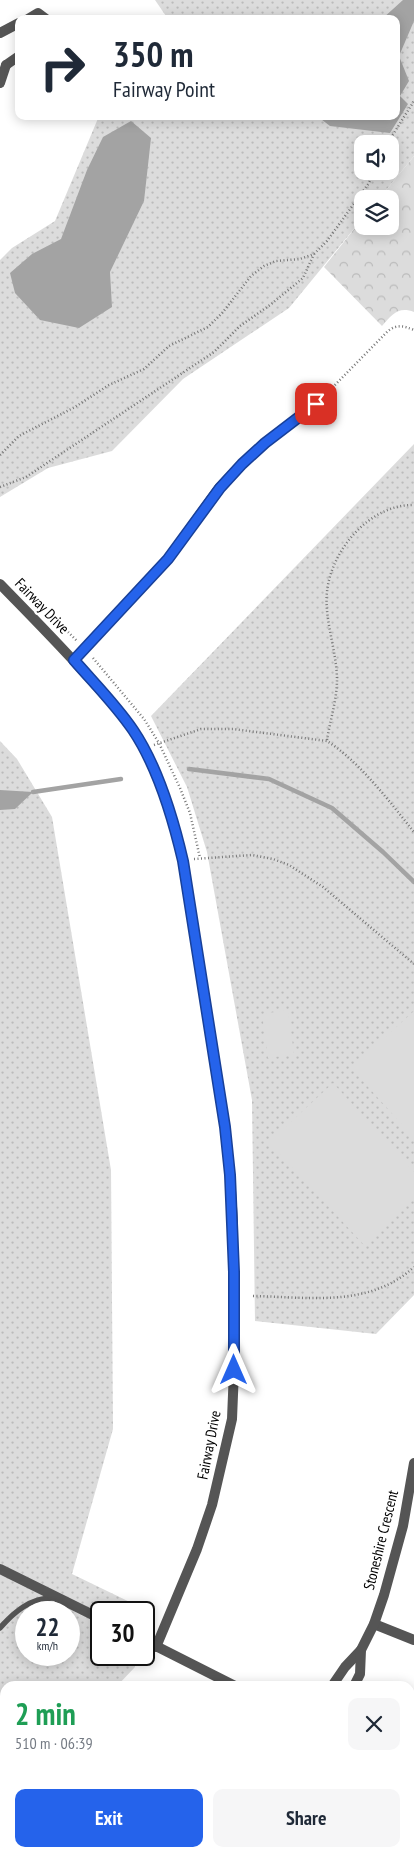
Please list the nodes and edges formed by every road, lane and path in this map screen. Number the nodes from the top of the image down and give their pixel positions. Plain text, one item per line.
1 (15, 25) edge
2 (0, 33) edge
3 (15, 57) edge
4 (3, 61) edge
5 (0, 83) edge
6 (414, 101) edge
7 (393, 135) edge
8 (370, 180) edge
9 (314, 254) junction
10 (414, 330) edge
11 (316, 404) joint
12 (0, 455) edge
13 (0, 486) edge
14 (414, 505) edge
15 (0, 584) edge
16 (74, 660) junction
17 (326, 741) junction
18 (143, 750) junction
19 (414, 832) edge
20 (183, 861) junction
21 (414, 964) edge
22 (414, 1267) edge
23 (253, 1296) dead end
24 (414, 1463) edge
25 (0, 1569) edge
26 (57, 1598) junction
27 (90, 1614) edge
28 (374, 1624) junction
29 (0, 1628) edge
30 (414, 1640) edge
31 (156, 1646) joint
32 (362, 1650) junction
33 (224, 1681) edge
34 (335, 1681) edge
35 (356, 1681) edge

1 - 2 street
3 - 4 street
4 - 5 street
6 - 7 path
8 - 9 path
9 - 12 path
9 - 13 path
10 - 11 path
11 - 16 street
14 - 17 path
15 - 16 street, Fairway Drive
16 - 18 street, Fairway Drive
17 - 18 path
17 - 19 path
18 - 20 street, Fairway Drive
20 - 21 path
20 - 31 street, Fairway Drive
22 - 23 path
24 - 28 street, Stoneshire Crescent
25 - 26 street
26 - 27 street
26 - 29 lane
28 - 30 street
28 - 32 street, Stoneshire Crescent
31 - 33 street
32 - 34 street, Stoneshire Crescent
32 - 35 street, Stoneshire Crescent

